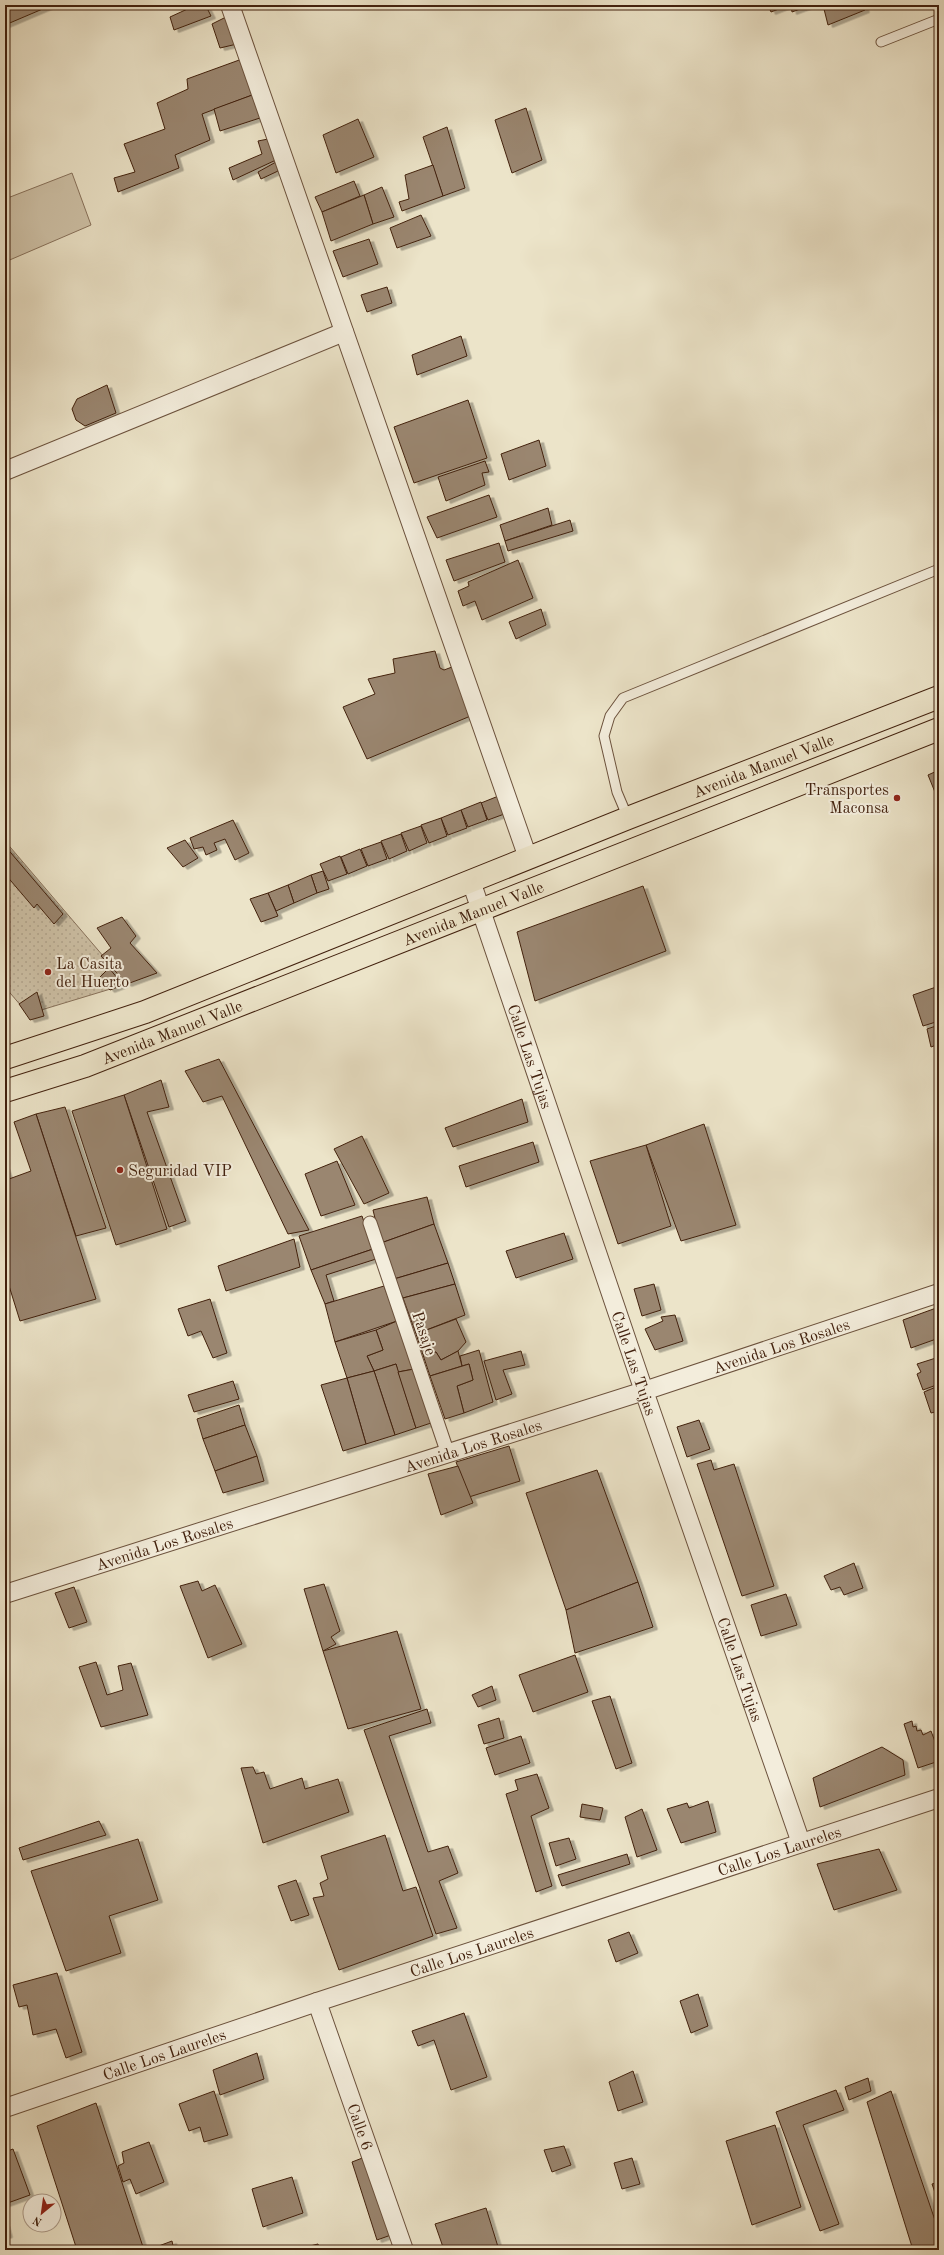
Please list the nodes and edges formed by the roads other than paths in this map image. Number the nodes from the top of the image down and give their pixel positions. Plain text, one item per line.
1 (230, 5) edge
2 (939, 19) edge
3 (881, 42) dead end
4 (344, 332) junction
5 (5, 472) edge
6 (939, 569) edge
7 (939, 697) edge
8 (939, 729) edge
9 (628, 818) junction
10 (528, 858) junction
11 (471, 881) junction
12 (481, 910) junction
13 (5, 1058) edge
14 (5, 1091) edge
15 (370, 1223) dead end
16 (939, 1293) edge
17 (644, 1392) junction
18 (448, 1454) junction
19 (5, 1594) edge
20 (939, 1798) edge
21 (801, 1843) junction
22 (317, 2002) junction
23 (5, 2108) edge
24 (404, 2250) edge

1 - 4 street
2 - 3 lane
4 - 5 street
4 - 10 street
6 - 9 lane
7 - 9 main road, Avenida Manuel Valle
8 - 12 main road, Avenida Manuel Valle
9 - 10 main road, Avenida Manuel Valle
10 - 11 main road, Avenida Manuel Valle
11 - 12 street, Calle Las Tujas
11 - 13 main road, Avenida Manuel Valle
12 - 14 main road, Avenida Manuel Valle
12 - 17 street, Calle Las Tujas
15 - 18 street, Pasaje
16 - 17 street, Avenida Los Rosales
17 - 18 street, Avenida Los Rosales
17 - 21 street, Calle Las Tujas
18 - 19 street, Avenida Los Rosales
20 - 21 street, Calle Los Laureles
21 - 22 street, Calle Los Laureles
22 - 23 street, Calle Los Laureles
22 - 24 street, Calle 6

